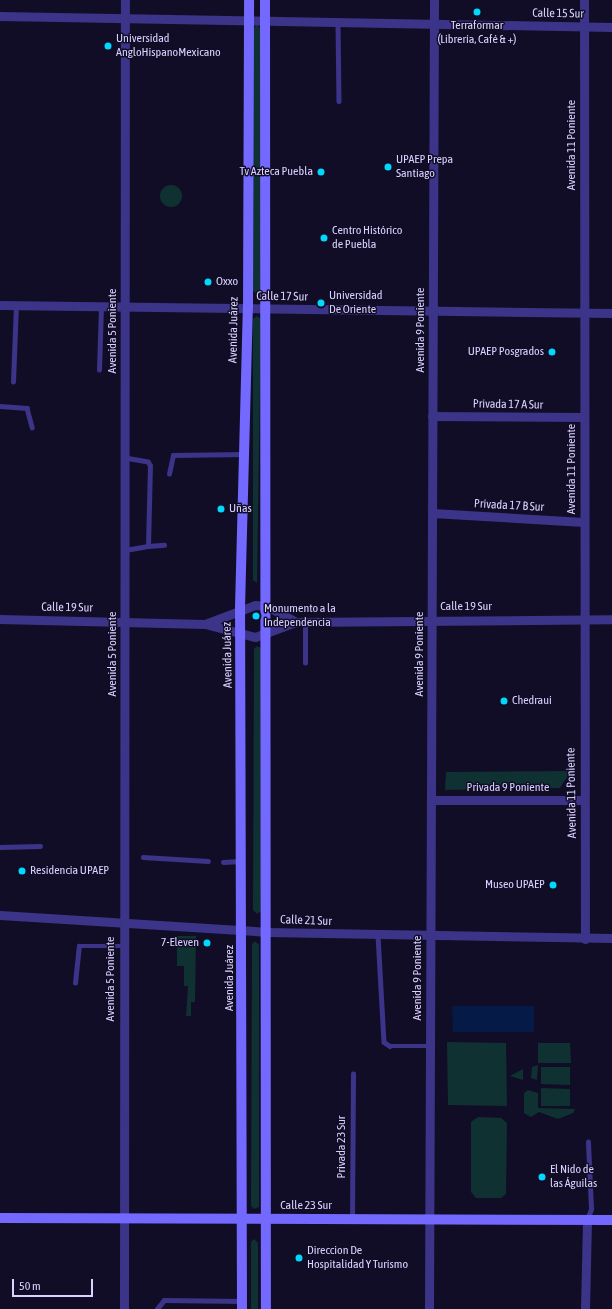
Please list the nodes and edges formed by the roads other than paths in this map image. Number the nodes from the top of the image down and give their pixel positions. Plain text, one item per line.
1 (125, 0) edge
2 (249, 0) edge
3 (265, 0) edge
4 (434, 0) edge
5 (584, 0) edge
6 (0, 16) edge
7 (125, 18) junction
8 (249, 20) junction
9 (265, 20) junction
10 (338, 21) junction
11 (434, 23) junction
12 (584, 26) junction
13 (612, 27) edge
14 (339, 101) dead end
15 (0, 305) edge
16 (16, 305) junction
17 (100, 306) junction
18 (125, 307) junction
19 (248, 308) junction
20 (264, 308) junction
21 (433, 311) junction
22 (584, 313) junction
23 (612, 313) edge
24 (99, 370) dead end
25 (12, 382) dead end
26 (0, 406) edge
27 (432, 416) junction
28 (584, 417) junction
29 (32, 427) dead end
30 (244, 454) junction
31 (125, 458) junction
32 (169, 474) dead end
33 (432, 513) junction
34 (584, 522) junction
35 (164, 545) dead end
36 (148, 546) junction
37 (125, 550) junction
38 (267, 606) junction
39 (240, 608) junction
40 (0, 619) edge
41 (432, 619) junction
42 (582, 619) junction
43 (612, 619) edge
44 (126, 621) junction
45 (301, 622) junction
46 (205, 624) junction
47 (268, 634) junction
48 (241, 636) junction
49 (305, 663) dead end
50 (431, 800) junction
51 (584, 800) junction
52 (40, 846) dead end
53 (0, 847) edge
54 (142, 857) dead end
55 (243, 860) junction
56 (208, 861) dead end
57 (223, 862) dead end
58 (0, 915) edge
59 (122, 922) junction
60 (243, 930) junction
61 (268, 932) junction
62 (378, 935) junction
63 (431, 936) junction
64 (585, 938) junction
65 (612, 938) edge
66 (123, 946) junction
67 (75, 983) dead end
68 (430, 1046) junction
69 (353, 1074) dead end
70 (588, 1142) dead end
71 (0, 1218) edge
72 (124, 1218) junction
73 (242, 1218) junction
74 (267, 1218) junction
75 (352, 1219) junction
76 (430, 1219) junction
77 (587, 1220) junction
78 (612, 1220) edge
79 (242, 1305) edge
80 (124, 1309) edge
81 (157, 1309) edge
82 (266, 1309) edge
83 (429, 1309) edge
84 (585, 1309) edge

1 - 7 street, Avenida 5 Poniente
2 - 8 main road, Avenida Juárez
3 - 9 main road
4 - 11 street, Avenida 9 Poniente
5 - 12 street, Avenida 11 Poniente
6 - 7 street, Calle 15 Sur
7 - 8 street, Calle 15 Sur
7 - 18 street, Avenida 5 Poniente
8 - 9 street, Calle 15 Sur
8 - 19 main road, Avenida Juárez
9 - 10 street, Calle 15 Sur
9 - 20 main road
10 - 11 street, Calle 15 Sur
10 - 14 lane
11 - 12 street, Calle 15 Sur
11 - 21 street, Avenida 9 Poniente
12 - 13 street, Calle 15 Sur
12 - 22 street, Avenida 11 Poniente
15 - 16 street, Calle 17 Sur
16 - 17 street, Calle 17 Sur
16 - 25 lane
17 - 18 street, Calle 17 Sur
17 - 24 lane
18 - 19 street, Calle 17 Sur
18 - 31 street, Avenida 5 Poniente
19 - 20 street, Calle 17 Sur
19 - 30 main road, Avenida Juárez
20 - 21 street, Calle 17 Sur
20 - 38 main road
21 - 22 street, Calle 17 Sur
21 - 27 street, Avenida 9 Poniente
22 - 23 street, Calle 17 Sur
22 - 28 street, Avenida 11 Poniente
26 - 29 lane
27 - 28 street, Privada 17 A Sur
27 - 33 street, Avenida 9 Poniente
28 - 34 street, Avenida 11 Poniente
30 - 32 lane
30 - 39 main road, Avenida Juárez
31 - 36 lane
31 - 37 street, Avenida 5 Poniente
33 - 34 street, Privada 17 B Sur
33 - 41 street, Avenida 9 Poniente
34 - 42 street, Avenida 11 Poniente
35 - 36 lane
36 - 37 lane
37 - 44 street, Avenida 5 Poniente
38 - 39 street, Calle 19 Sur
38 - 45 street
38 - 47 main road
39 - 46 street, Calle 19 Sur
39 - 48 main road, Avenida Juárez
40 - 44 street, Calle 19 Sur
41 - 42 street, Calle 19 Sur
41 - 45 street, Calle 19 Sur
41 - 50 street, Avenida 9 Poniente
42 - 43 street, Calle 19 Sur
42 - 51 street, Avenida 11 Poniente
44 - 46 street, Calle 19 Sur
44 - 59 street, Avenida 5 Poniente
45 - 47 street, Calle 19 Sur
45 - 49 lane
46 - 48 street, Calle 19 Sur
47 - 48 street, Calle 19 Sur
47 - 61 main road
48 - 55 main road, Avenida Juárez
50 - 51 street, Privada 9 Poniente
50 - 63 street, Avenida 9 Poniente
51 - 64 street, Avenida 11 Poniente
52 - 53 lane
54 - 56 lane
55 - 57 lane
55 - 60 main road, Avenida Juárez
58 - 59 street, Calle 21 Sur
59 - 60 street, Calle 21 Sur
59 - 66 street, Avenida 5 Poniente
60 - 61 street, Calle 21 Sur
60 - 73 main road, Avenida Juárez
61 - 62 street, Calle 21 Sur
61 - 74 main road
62 - 63 street, Calle 21 Sur
62 - 68 lane
63 - 64 street, Calle 21 Sur
63 - 68 street, Avenida 9 Poniente
64 - 65 street, Calle 21 Sur
66 - 67 lane
66 - 72 street, Avenida 5 Poniente
68 - 76 street, Avenida 9 Poniente
69 - 75 lane, Privada 23 Sur
70 - 77 lane
71 - 72 main road, Calle 23 Sur
72 - 73 main road, Calle 23 Sur
72 - 80 street, Avenida 5 Poniente
73 - 74 main road, Calle 23 Sur
73 - 79 main road, Avenida Juárez
74 - 75 main road, Calle 23 Sur
74 - 82 main road
75 - 76 main road, Calle 23 Sur
76 - 77 main road, Calle 23 Sur
76 - 83 street, Avenida 9 Poniente
77 - 78 main road, Calle 23 Sur
77 - 84 street
79 - 81 lane

